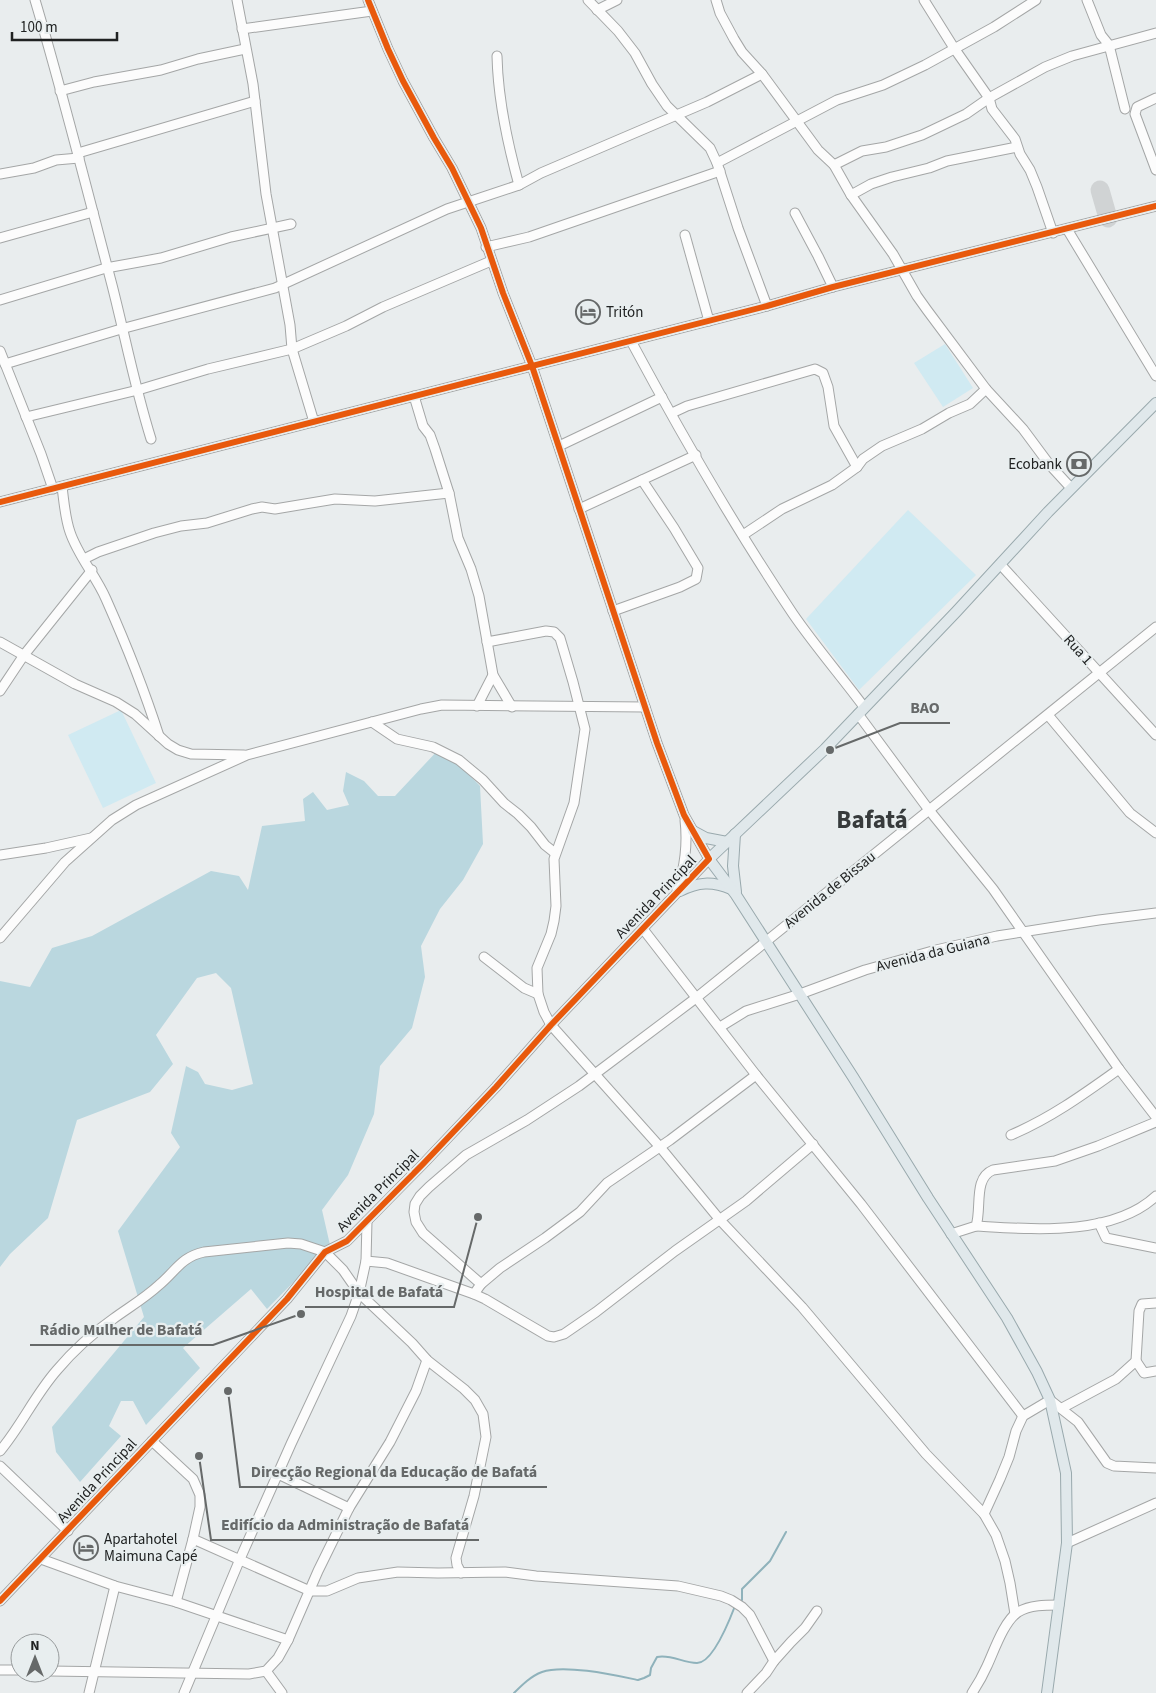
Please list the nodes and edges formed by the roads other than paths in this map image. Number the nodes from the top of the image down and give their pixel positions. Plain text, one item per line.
1 (35, 0) edge
2 (237, 0) edge
3 (368, 0) edge
4 (588, 0) edge
5 (617, 0) edge
6 (716, 0) edge
7 (924, 0) edge
8 (1036, 0) edge
9 (1087, 0) edge
10 (597, 10) junction
11 (372, 11) junction
12 (242, 29) junction
13 (1156, 33) edge
14 (1109, 45) junction
15 (954, 48) junction
16 (245, 49) junction
17 (497, 56) dead end
18 (762, 74) junction
19 (60, 91) junction
20 (989, 98) junction
21 (1156, 98) edge
22 (255, 101) junction
23 (1125, 108) dead end
24 (676, 114) junction
25 (797, 122) junction
26 (1017, 147) junction
27 (78, 156) junction
28 (834, 165) junction
29 (718, 167) junction
30 (1156, 170) edge
31 (0, 174) edge
32 (519, 185) junction
33 (851, 195) junction
34 (469, 201) junction
35 (1156, 206) edge
36 (93, 212) junction
37 (795, 213) dead end
38 (291, 224) dead end
39 (272, 228) junction
40 (1067, 229) junction
41 (1052, 232) junction
42 (685, 235) dead end
43 (0, 238) edge
44 (486, 247) junction
45 (491, 261) junction
46 (106, 268) junction
47 (903, 271) junction
48 (283, 285) junction
49 (833, 287) junction
50 (0, 300) edge
51 (768, 306) junction
52 (709, 321) junction
53 (122, 329) junction
54 (631, 340) junction
55 (292, 349) junction
56 (0, 351) edge
57 (5, 364) junction
58 (532, 366) junction
59 (1156, 376) edge
60 (138, 390) junction
61 (986, 390) junction
62 (414, 396) junction
63 (662, 397) junction
64 (1156, 403) edge
65 (672, 414) junction
66 (26, 417) junction
67 (314, 422) junction
68 (150, 439) dead end
69 (559, 446) junction
70 (696, 454) junction
71 (857, 467) junction
72 (642, 480) junction
73 (58, 488) junction
74 (1071, 488) junction
75 (449, 494) junction
76 (0, 502) edge
77 (579, 509) junction
78 (742, 535) junction
79 (84, 559) junction
80 (1000, 564) junction
81 (92, 570) junction
82 (613, 611) junction
83 (1156, 627) edge
84 (0, 642) edge
85 (487, 642) junction
86 (24, 655) junction
87 (1099, 674) junction
88 (493, 675) junction
89 (0, 691) edge
90 (477, 706) junction
91 (512, 707) junction
92 (580, 707) junction
93 (645, 707) junction
94 (861, 710) junction
95 (1048, 715) junction
96 (372, 722) junction
97 (1156, 735) edge
98 (160, 738) junction
99 (247, 755) junction
100 (929, 810) junction
101 (684, 815) junction
102 (693, 831) junction
103 (1156, 833) edge
104 (91, 838) junction
105 (731, 838) junction
106 (555, 853) junction
107 (0, 855) edge
108 (709, 859) junction
109 (678, 892) junction
110 (734, 892) junction
111 (1156, 912) edge
112 (643, 929) junction
113 (1022, 932) junction
114 (0, 938) edge
115 (766, 942) junction
116 (484, 957) dead end
117 (538, 994) junction
118 (800, 994) junction
119 (696, 998) junction
120 (551, 1025) junction
121 (720, 1027) junction
122 (1120, 1070) junction
123 (595, 1074) junction
124 (756, 1076) junction
125 (1156, 1117) edge
126 (1156, 1122) edge
127 (1011, 1135) dead end
128 (813, 1144) junction
129 (660, 1147) junction
130 (1156, 1196) edge
131 (720, 1220) junction
132 (367, 1221) junction
133 (1099, 1223) junction
134 (976, 1226) junction
135 (951, 1234) junction
136 (1156, 1248) edge
137 (325, 1252) junction
138 (366, 1261) junction
139 (481, 1284) junction
140 (359, 1293) junction
141 (474, 1294) junction
142 (1156, 1303) edge
143 (427, 1360) junction
144 (1136, 1361) junction
145 (1156, 1371) edge
146 (1050, 1400) junction
147 (1062, 1408) junction
148 (1023, 1416) junction
149 (152, 1441) junction
150 (0, 1451) edge
151 (0, 1466) edge
152 (1156, 1468) edge
153 (278, 1474) junction
154 (1156, 1503) edge
155 (349, 1508) junction
156 (984, 1514) junction
157 (68, 1530) junction
158 (193, 1539) junction
159 (1067, 1543) junction
160 (41, 1559) junction
161 (240, 1560) junction
162 (461, 1573) junction
163 (115, 1586) junction
164 (310, 1590) junction
165 (0, 1601) edge
166 (176, 1602) junction
167 (1059, 1605) junction
168 (817, 1611) dead end
169 (1015, 1614) junction
170 (216, 1617) junction
171 (288, 1640) junction
172 (774, 1661) junction
173 (60, 1671) edge
174 (266, 1671) junction
175 (94, 1672) junction
176 (192, 1673) junction
177 (89, 1693) edge
178 (184, 1693) edge
179 (282, 1693) edge
180 (747, 1693) edge
181 (972, 1693) edge
182 (1047, 1693) edge

1 - 19 street
2 - 12 street
3 - 11 street
4 - 10 street
5 - 10 street
6 - 18 street
7 - 15 street
8 - 15 street
9 - 14 street
10 - 24 street
11 - 12 street
11 - 34 street
12 - 16 street
13 - 14 street
14 - 20 street
14 - 23 street
15 - 20 street
15 - 25 street
16 - 19 street
16 - 22 street
17 - 32 street
18 - 24 street
18 - 25 street
19 - 27 street
20 - 26 street
20 - 28 street
21 - 30 street
22 - 27 street
22 - 39 street
24 - 29 street
24 - 32 street
25 - 28 street
25 - 29 street
26 - 33 street
26 - 41 street
27 - 31 street
27 - 36 street
28 - 33 street
29 - 44 street
29 - 51 street
32 - 34 street
33 - 47 street
34 - 44 street
34 - 48 street
35 - 40 street
36 - 43 street
36 - 46 street
37 - 49 street
38 - 39 street
39 - 46 street
39 - 48 street
40 - 41 street
40 - 59 street
41 - 47 street
42 - 52 street
44 - 45 street
45 - 55 street
45 - 58 street
46 - 50 street
46 - 53 street
47 - 49 street
47 - 61 street
48 - 53 street
48 - 55 street
49 - 51 street
51 - 52 street
52 - 54 street
53 - 57 street
53 - 60 street
54 - 58 street
54 - 63 street
55 - 60 street
55 - 67 street
56 - 57 street
57 - 66 street
58 - 62 street
58 - 69 street
60 - 66 street
60 - 68 street
61 - 71 street
61 - 74 street
62 - 67 street
62 - 75 street
63 - 65 street
63 - 69 street
64 - 74 main road
65 - 70 street
65 - 71 street
66 - 73 street
67 - 73 street
69 - 77 street
70 - 72 street
70 - 78 street
71 - 78 street
72 - 77 street
72 - 82 street
73 - 76 street
73 - 79 street
74 - 80 main road
75 - 79 street
75 - 85 street
77 - 82 street
78 - 94 street
79 - 81 street
80 - 87 street, Rua 1
80 - 94 main road
81 - 86 street
81 - 98 street
82 - 93 street
83 - 87 street, Avenida de Bissau
84 - 86 street
85 - 88 street
85 - 92 street
86 - 89 street
86 - 98 street
87 - 95 street, Avenida de Bissau
87 - 97 street, Rua 1
88 - 90 street
88 - 91 street
90 - 91 street
90 - 96 street
91 - 92 street
92 - 93 street
92 - 106 street
93 - 101 street
94 - 100 street
94 - 105 main road
95 - 100 street, Avenida de Bissau
95 - 103 street
96 - 99 street
96 - 106 street
98 - 99 street
99 - 104 street
100 - 113 street
100 - 115 street, Avenida de Bissau
101 - 102 street
101 - 109 street
102 - 105 main road
102 - 108 street
104 - 107 street
104 - 114 street
105 - 108 main road
105 - 110 main road
106 - 117 street
108 - 109 street, Avenida Principal
108 - 110 main road
109 - 110 main road
109 - 112 street, Avenida Principal
110 - 115 main road
111 - 113 street, Avenida da Guiana
112 - 119 street
112 - 120 street, Avenida Principal
113 - 118 street, Avenida da Guiana
113 - 122 street
115 - 118 main road
115 - 119 street, Avenida de Bissau
116 - 117 street
117 - 120 street
118 - 121 street, Avenida da Guiana
118 - 135 main road
119 - 121 street
119 - 123 street, Avenida de Bissau
120 - 123 street
120 - 132 street, Avenida Principal
121 - 124 street
122 - 125 street
122 - 127 street
123 - 129 street
123 - 139 street, Avenida de Bissau
124 - 128 street
124 - 129 street
126 - 134 street
128 - 131 street
128 - 148 street
129 - 131 street
129 - 139 street
130 - 133 street
131 - 141 street
131 - 156 street
132 - 137 street, Avenida Principal
132 - 138 street
133 - 134 street
133 - 136 street
134 - 135 street
135 - 146 main road
137 - 140 street
137 - 149 street, Avenida Principal
137 - 150 street
138 - 140 street
138 - 141 street
139 - 141 street
140 - 143 street
140 - 153 street
142 - 144 street
143 - 155 street
143 - 162 street
144 - 145 street
144 - 147 street
146 - 147 street
146 - 148 street
146 - 159 main road
147 - 152 street
148 - 156 street
149 - 157 street, Avenida Principal
149 - 158 street
151 - 157 street
153 - 155 street
153 - 161 street
154 - 159 street
155 - 164 street
156 - 169 street
157 - 160 street, Avenida Principal
158 - 161 street
158 - 166 street
159 - 167 main road
160 - 163 street
160 - 165 street, Avenida Principal
161 - 164 street
161 - 170 street
162 - 164 street
162 - 172 street
163 - 166 street
163 - 175 street
164 - 171 street
166 - 170 street
167 - 169 street
167 - 182 main road
168 - 172 street
169 - 181 street
170 - 171 street
170 - 176 street
171 - 174 street
172 - 180 street
173 - 175 street
174 - 176 street
174 - 179 street
175 - 176 street
175 - 177 street
176 - 178 street

